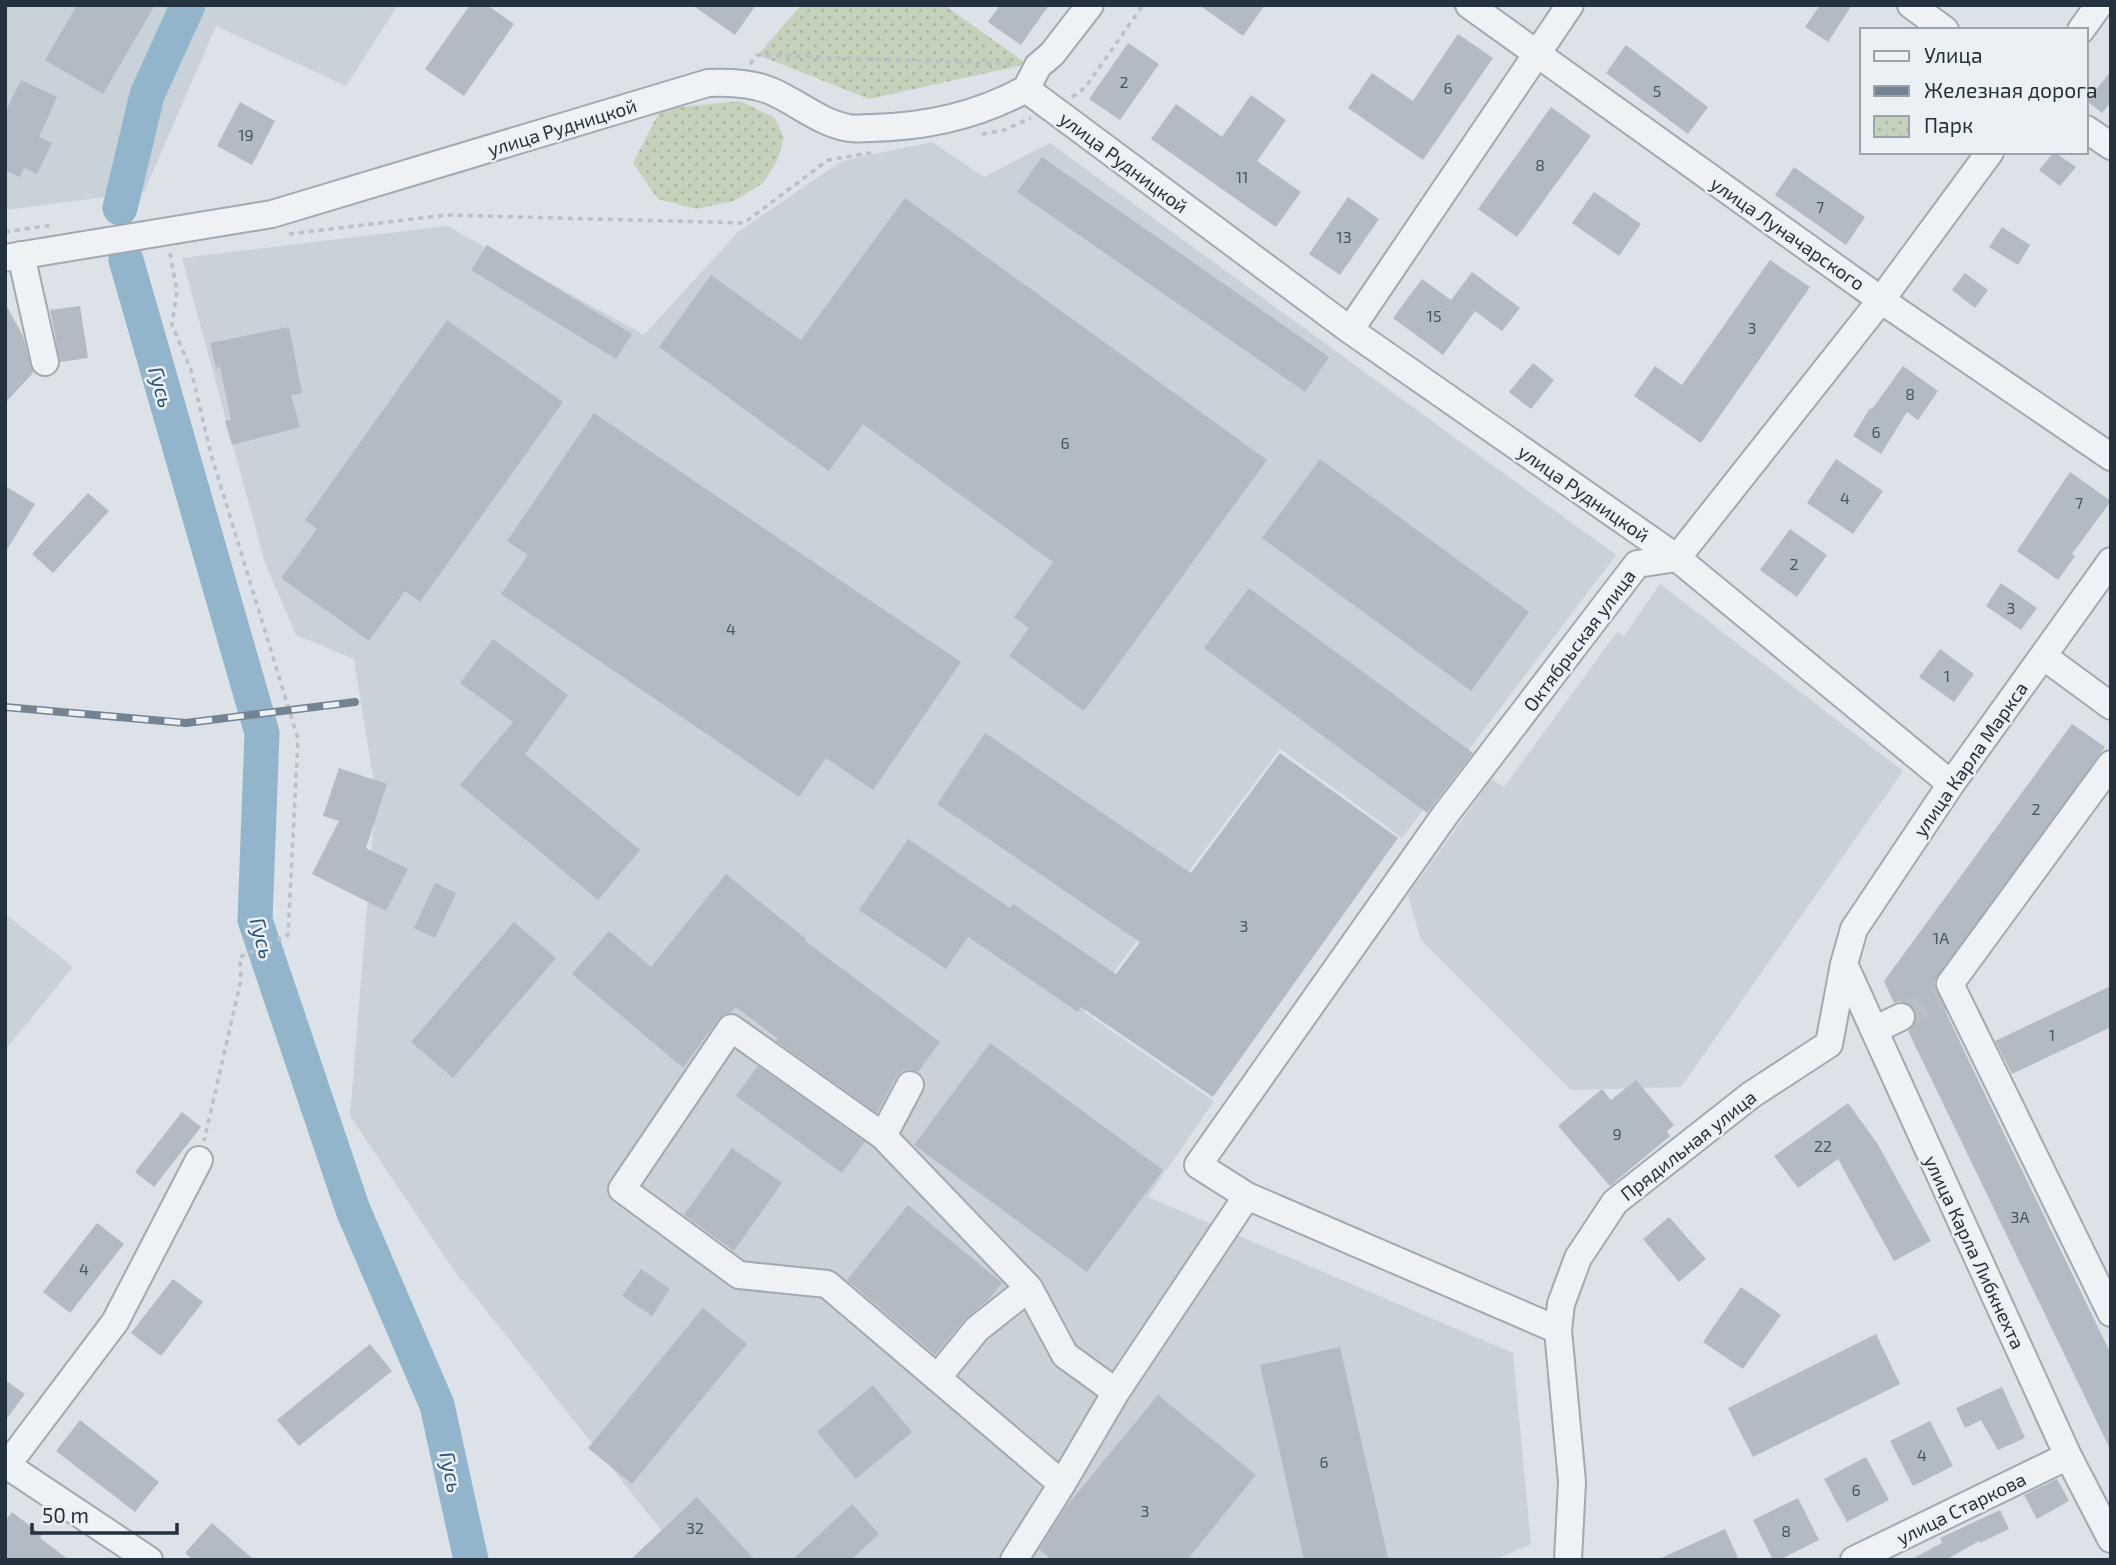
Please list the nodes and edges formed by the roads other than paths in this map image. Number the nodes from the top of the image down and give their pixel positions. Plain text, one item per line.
1 (1090, 5) edge
2 (1469, 5) edge
3 (1570, 5) edge
4 (1911, 5) edge
5 (2099, 5) edge
6 (1942, 28) edge
7 (2082, 28) edge
8 (1536, 54) junction
9 (1032, 78) junction
10 (2088, 130) edge
11 (2111, 146) edge
12 (1989, 154) edge
13 (13, 257) edge
14 (1881, 300) junction
15 (1350, 330) junction
16 (45, 362) dead end
17 (2111, 457) edge
18 (1677, 558) junction
19 (2111, 561) edge
20 (2043, 656) junction
21 (2111, 706) edge
22 (2111, 764) edge
23 (1951, 784) junction
24 (1844, 964) junction
25 (1901, 1017) tunnel mouth
26 (1874, 1030) junction
27 (910, 1085) dead end
28 (883, 1136) junction
29 (199, 1160) road end
30 (1247, 1196) junction
31 (1029, 1288) junction
32 (2111, 1313) edge
33 (1558, 1330) junction
34 (937, 1378) junction
35 (1116, 1392) junction
36 (2068, 1455) junction
37 (6, 1466) edge
38 (1062, 1485) junction
39 (2111, 1539) edge
40 (149, 1560) edge
41 (1014, 1560) edge
42 (1568, 1560) edge
43 (1854, 1560) edge

1 - 9 street
2 - 8 street, улица Луначарского
3 - 8 street
4 - 6 street
5 - 7 street
8 - 14 street, улица Луначарского
8 - 15 street
9 - 13 street, улица Рудницкой
9 - 15 street, улица Рудницкой
10 - 11 street
12 - 14 street
13 - 16 street
14 - 17 street, улица Луначарского
14 - 18 street
15 - 18 street, улица Рудницкой
18 - 23 street, улица Рудницкой
18 - 30 street, Октябрьская улица
19 - 20 street, улица Карла Маркса
20 - 21 street
20 - 23 street, улица Карла Маркса
22 - 32 street
23 - 24 street, улица Карла Маркса
24 - 26 street, улица Карла Либкнехта
24 - 33 street, Прядильная улица
25 - 26 street
26 - 36 street, улица Карла Либкнехта
27 - 28 street
28 - 31 street
28 - 34 street
29 - 37 street
30 - 33 street
30 - 35 street
31 - 34 street
31 - 35 street
33 - 42 street, Прядильная улица
34 - 38 street
35 - 38 street
36 - 39 street, улица Карла Либкнехта
36 - 43 street, улица Старкова
37 - 40 street
38 - 41 street

